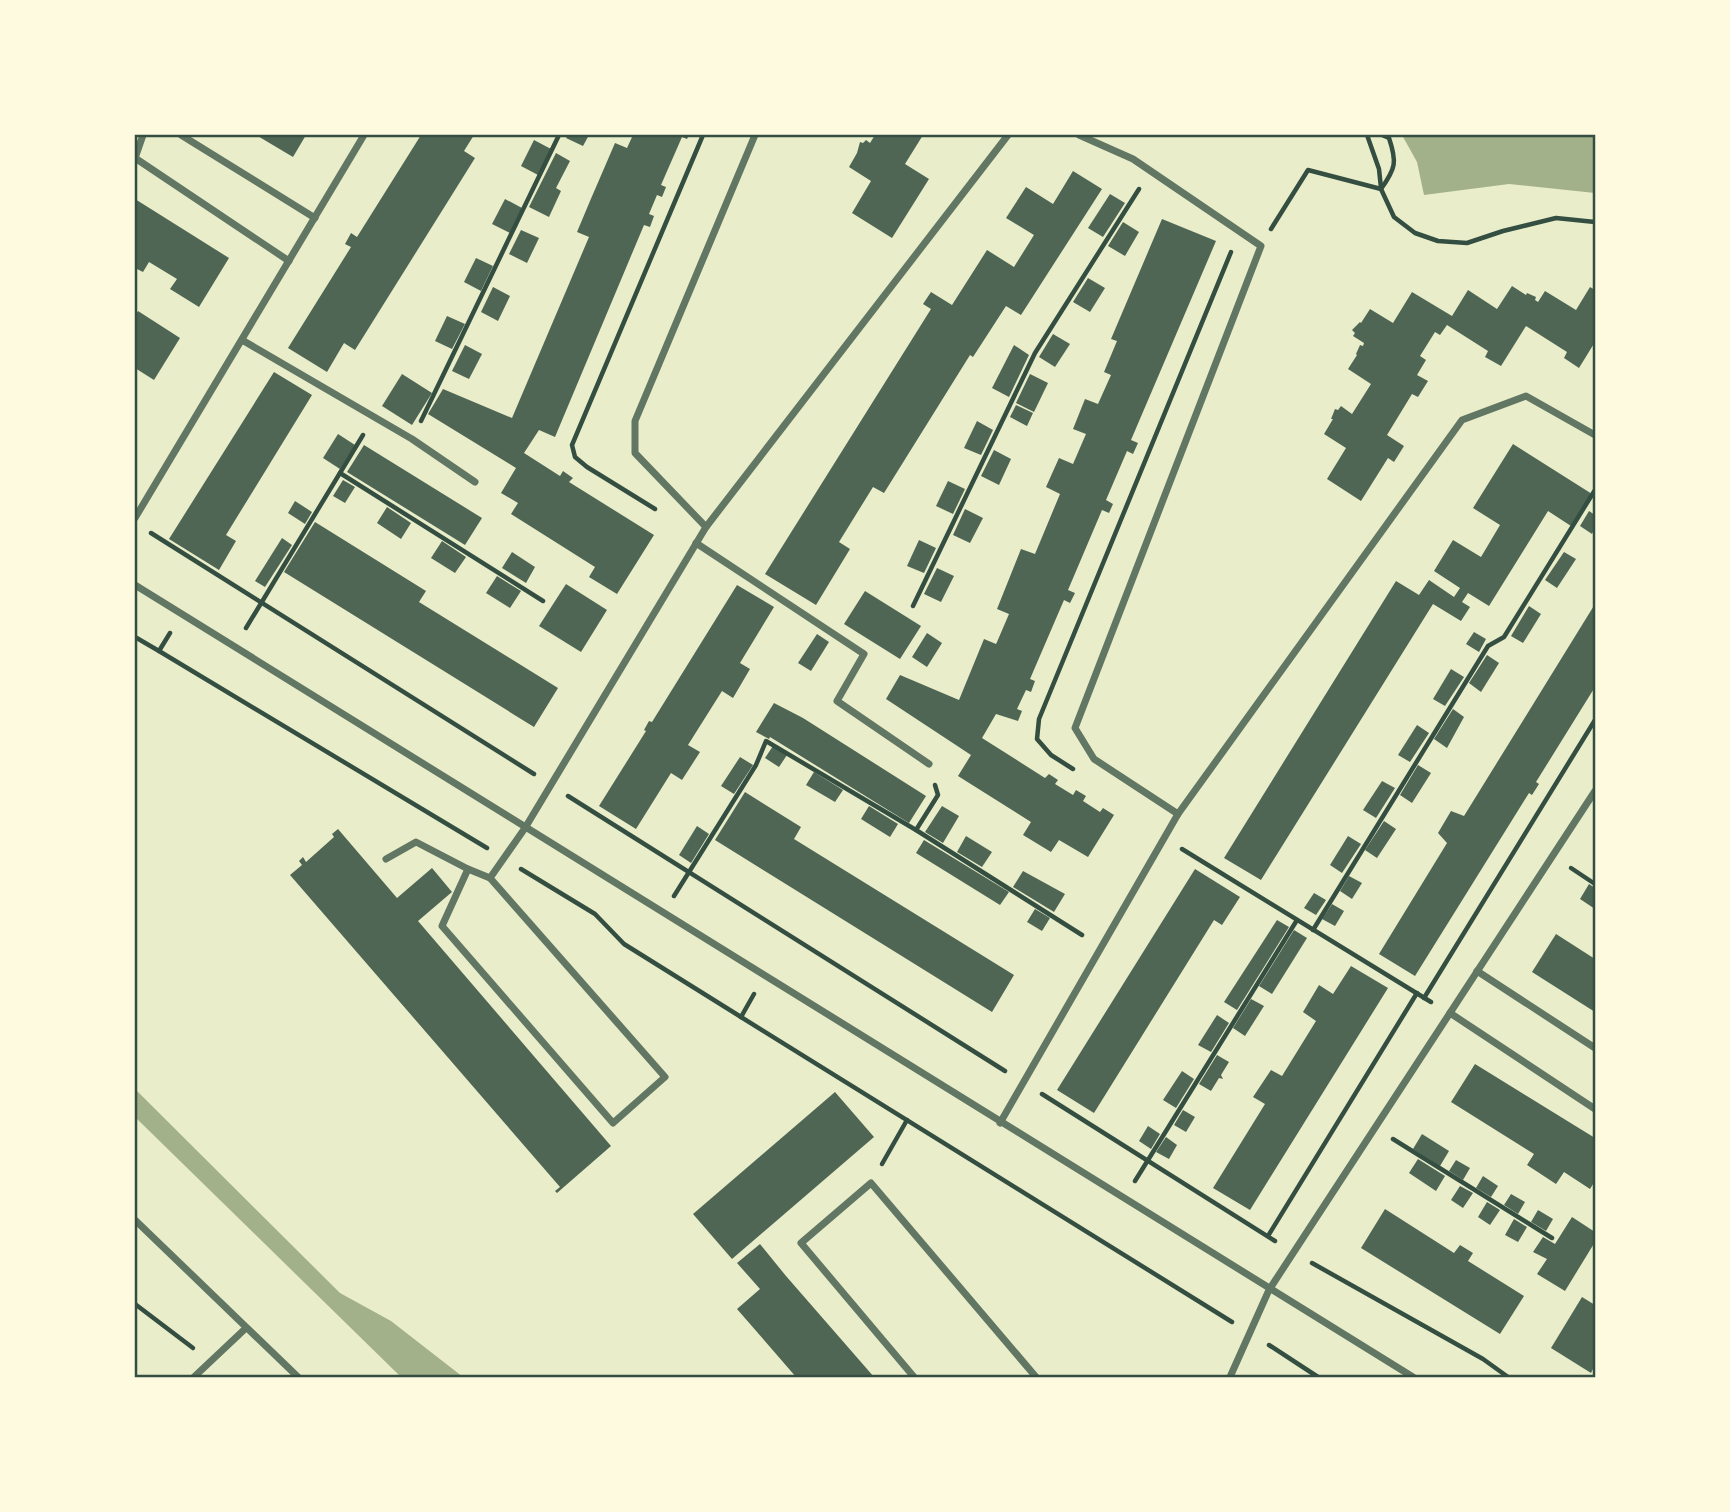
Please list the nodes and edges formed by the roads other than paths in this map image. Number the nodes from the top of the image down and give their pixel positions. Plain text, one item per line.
1 (143, 135) edge
2 (181, 135) edge
3 (364, 135) edge
4 (755, 135) edge
5 (1008, 135) edge
6 (1079, 135) edge
7 (135, 158) edge
8 (315, 218) junction
9 (289, 261) junction
10 (242, 340) junction
11 (1595, 435) edge
12 (475, 482) dead end
13 (135, 518) edge
14 (706, 527) junction
15 (696, 543) junction
16 (135, 585) edge
17 (929, 764) road end
18 (1595, 791) edge
19 (1178, 814) junction
20 (525, 828) junction
21 (386, 859) dead end
22 (468, 869) junction
23 (490, 878) junction
24 (1477, 971) junction
25 (1450, 1013) junction
26 (1595, 1048) edge
27 (1595, 1109) edge
28 (1000, 1123) junction
29 (135, 1220) edge
30 (1269, 1290) junction
31 (246, 1328) junction
32 (194, 1377) edge
33 (298, 1377) edge
34 (914, 1377) edge
35 (1036, 1377) edge
36 (1230, 1377) edge
37 (1413, 1377) edge

1 - 7 street
2 - 8 street
3 - 8 street
4 - 14 street
5 - 14 street
6 - 19 street
7 - 9 street
8 - 9 street
9 - 10 street
10 - 12 street
10 - 13 street
11 - 19 street
14 - 15 street
15 - 17 street
15 - 20 street
16 - 20 street
18 - 24 street
19 - 28 street
20 - 23 street
20 - 28 street
21 - 22 street
22 - 23 street
22 - 23 street
24 - 25 street
24 - 26 street
25 - 27 street
25 - 30 street
28 - 30 street
29 - 31 street
30 - 36 street
30 - 37 street
31 - 32 street
31 - 33 street
34 - 35 street

